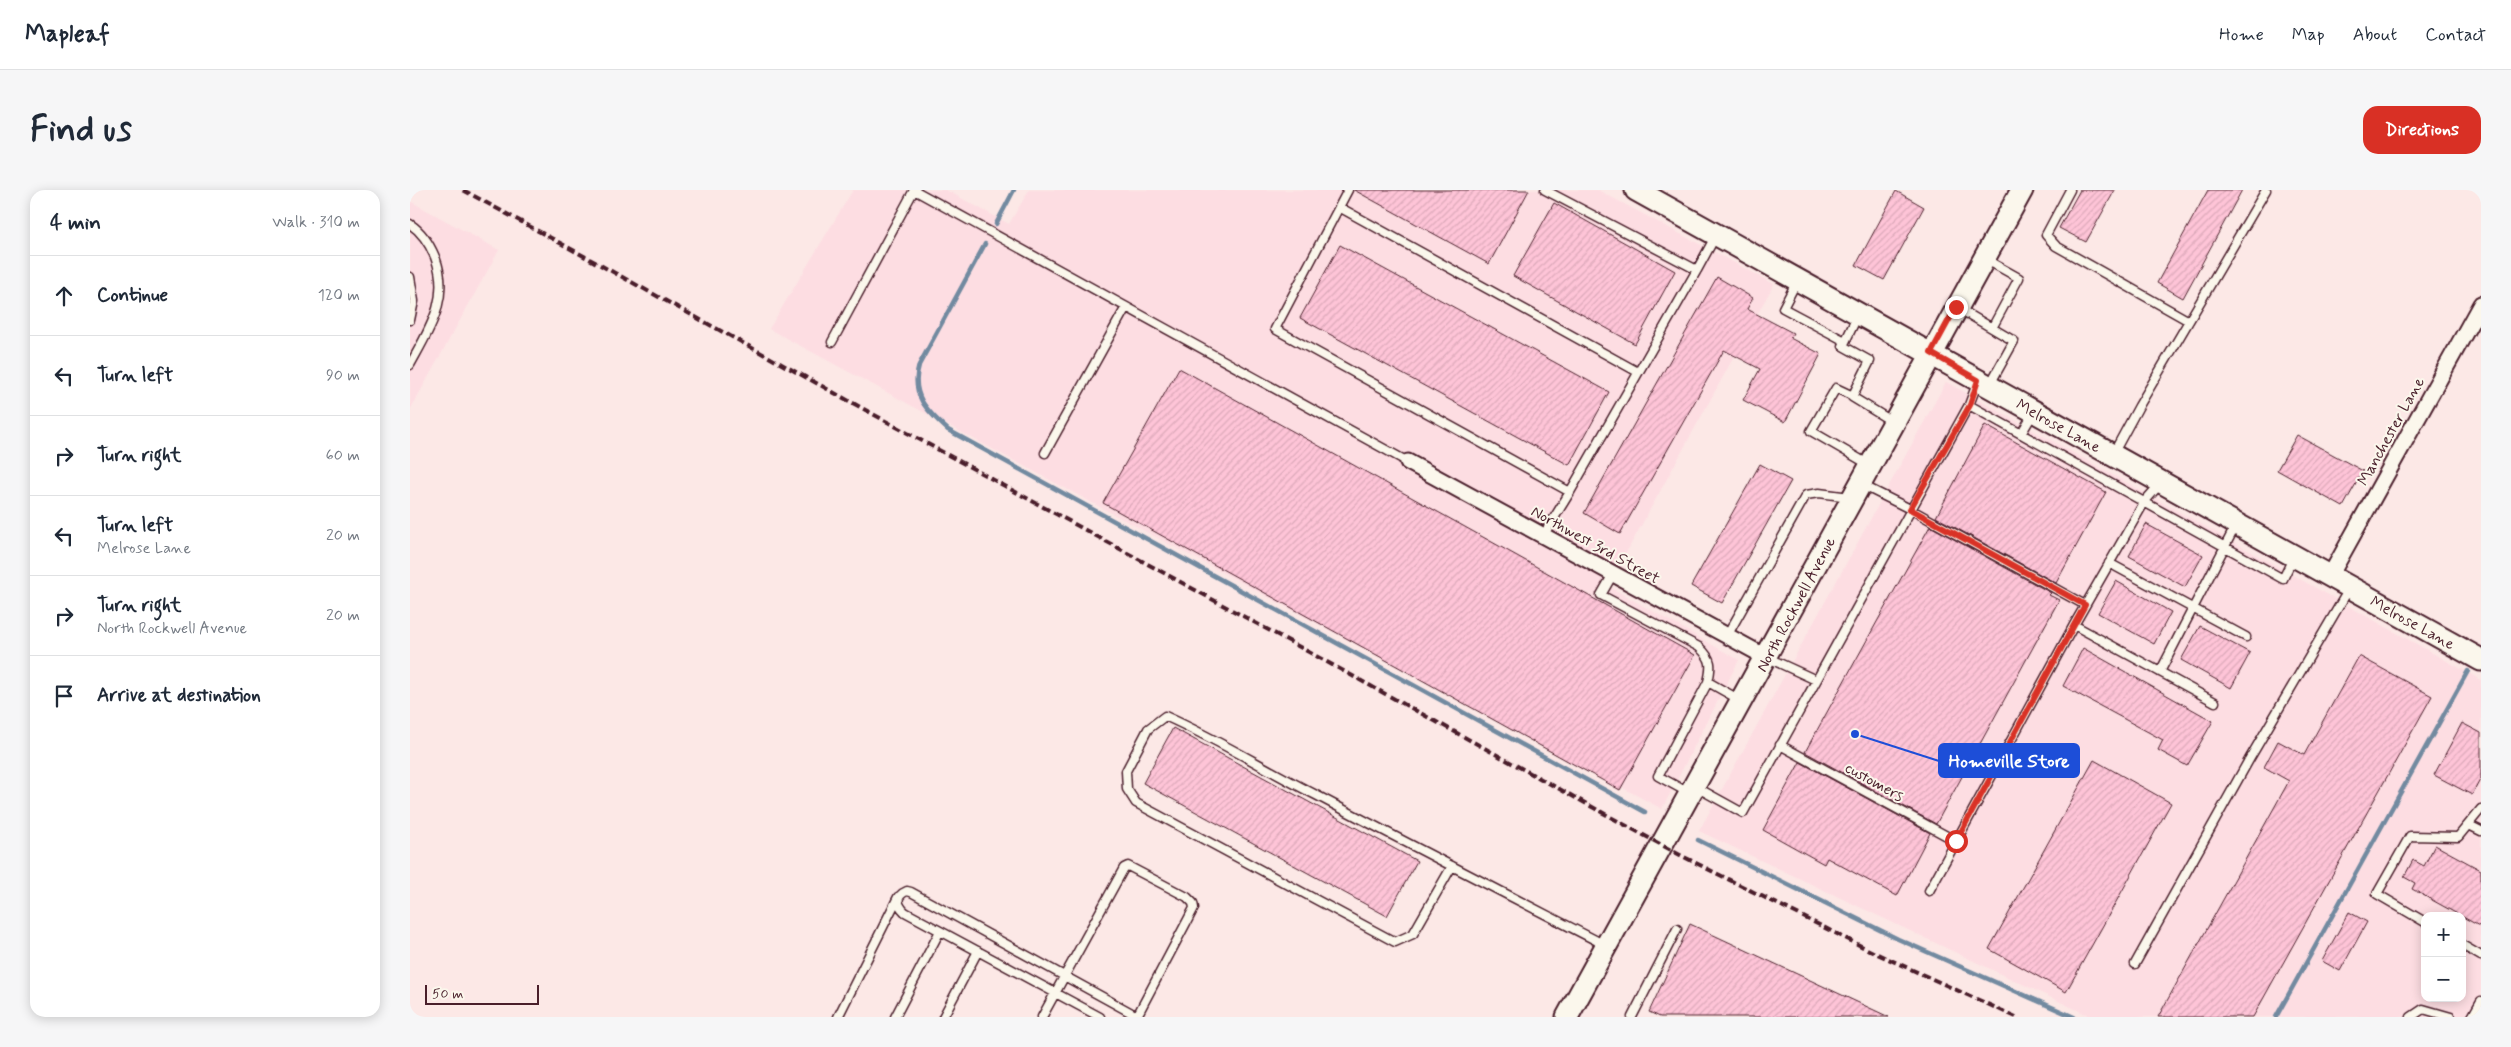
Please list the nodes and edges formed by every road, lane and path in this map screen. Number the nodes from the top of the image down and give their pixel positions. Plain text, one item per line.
1 (1348, 190) edge
2 (1545, 190) edge
3 (2022, 190) edge
4 (2070, 190) edge
5 (2266, 190) edge
6 (1645, 192) edge
7 (1339, 207) junction
8 (410, 224) edge
9 (1716, 234) junction
10 (1984, 258) junction
11 (1697, 270) junction
12 (410, 277) edge
13 (1798, 279) junction
14 (2481, 304) edge
15 (1126, 307) junction
16 (1956, 307) junction
17 (1859, 313) junction
18 (410, 320) edge
19 (2189, 321) junction
20 (1992, 328) junction
21 (832, 342) dead end
22 (1845, 342) junction
23 (1931, 353) junction
24 (410, 365) edge
25 (1638, 372) junction
26 (1984, 383) junction
27 (1853, 396) junction
28 (1970, 405) junction
29 (2035, 411) junction
30 (1893, 422) junction
31 (2021, 434) junction
32 (1045, 453) dead end
33 (2113, 454) junction
34 (1408, 462) joint
35 (1870, 465) junction
36 (2162, 482) junction
37 (1856, 491) junction
38 (1570, 492) junction
39 (2145, 501) junction
40 (1910, 509) junction
41 (2237, 524) junction
42 (1543, 536) junction
43 (2225, 547) junction
44 (2294, 556) junction
45 (2109, 563) junction
46 (1613, 574) junction
47 (2330, 576) junction
48 (2350, 587) junction
49 (2085, 605) junction
50 (2193, 608) junction
51 (2074, 625) junction
52 (1727, 636) junction
53 (2246, 637) dead end
54 (1766, 657) junction
55 (2481, 660) edge
56 (2160, 672) junction
57 (1816, 680) junction
58 (1708, 682) junction
59 (1742, 701) junction
60 (2215, 702) dead end
61 (1780, 744) junction
62 (1692, 790) junction
63 (2481, 809) edge
64 (2469, 825) junction
65 (2481, 832) edge
66 (1956, 841) junction
67 (1452, 866) junction
68 (1929, 891) dead end
69 (898, 897) junction
70 (2421, 920) edge
71 (1678, 929) dead end
72 (940, 931) junction
73 (1606, 946) junction
74 (2466, 947) edge
75 (978, 951) junction
76 (2481, 956) edge
77 (2135, 964) dead end
78 (1064, 977) junction
79 (1056, 993) junction
80 (2481, 1001) edge
81 (1138, 1016) edge
82 (1570, 1016) edge
83 (838, 1017) edge
84 (895, 1017) edge
85 (943, 1017) edge
86 (1042, 1017) edge
87 (1100, 1017) edge
88 (1632, 1017) edge
89 (2410, 1017) edge
90 (2451, 1017) edge
91 (2472, 1017) edge

1 - 7 lane
2 - 11 lane
3 - 10 street, North Rockwell Avenue
4 - 19 lane
5 - 19 lane
6 - 9 street, Melrose Lane
7 - 25 lane
7 - 38 lane
8 - 24 lane
9 - 11 lane
9 - 13 street, Melrose Lane
10 - 16 street, North Rockwell Avenue
10 - 20 lane
11 - 25 lane
12 - 18 lane
13 - 17 street, Melrose Lane
13 - 22 lane
14 - 47 street, Manchester Lane
15 - 21 lane
15 - 32 lane
15 - 34 lane
16 - 20 lane
16 - 23 street, North Rockwell Avenue
17 - 22 lane
17 - 23 street, Melrose Lane
19 - 33 lane
20 - 26 lane
22 - 27 lane
23 - 26 street, Melrose Lane
23 - 30 street, North Rockwell Avenue
25 - 38 lane
26 - 28 lane
26 - 29 street, Melrose Lane
27 - 30 lane
27 - 35 lane
28 - 31 lane
28 - 40 lane
29 - 31 lane
29 - 33 street, Melrose Lane
30 - 35 street, North Rockwell Avenue
31 - 39 lane
33 - 36 street, Melrose Lane
34 - 42 street, Northwest 3rd Street
35 - 37 street, North Rockwell Avenue
36 - 39 lane
36 - 41 street, Melrose Lane
37 - 40 lane
37 - 52 lane
37 - 54 street, North Rockwell Avenue
38 - 42 lane
39 - 43 lane
39 - 45 lane
40 - 49 lane
40 - 57 lane
41 - 43 lane
41 - 44 street, Melrose Lane
42 - 46 street, Northwest 3rd Street
43 - 44 lane
43 - 50 lane
44 - 47 street, Melrose Lane
45 - 49 lane
45 - 50 lane
46 - 52 street, Northwest 3rd Street
46 - 58 lane
47 - 48 street, Melrose Lane
48 - 55 street, Melrose Lane
48 - 77 lane
49 - 51 lane
50 - 53 lane
50 - 56 lane
51 - 56 lane
51 - 66 lane
52 - 54 street, Northwest 3rd Street
54 - 57 lane
54 - 59 street, North Rockwell Avenue
56 - 60 lane
57 - 61 lane
58 - 59 lane
58 - 62 lane
59 - 62 street, North Rockwell Avenue
61 - 62 lane
61 - 66 lane, customers
62 - 73 street, North Rockwell Avenue
63 - 64 lane
64 - 65 lane
64 - 70 lane
66 - 68 lane
67 - 67 lane
67 - 73 lane
69 - 72 lane
69 - 78 lane
69 - 83 lane
71 - 88 lane
72 - 75 lane
72 - 84 lane
73 - 82 street, North Rockwell Avenue
74 - 76 lane
75 - 79 lane
75 - 85 lane
78 - 79 lane
78 - 81 lane
78 - 81 lane
79 - 86 lane
79 - 87 lane
80 - 91 lane
89 - 90 lane

